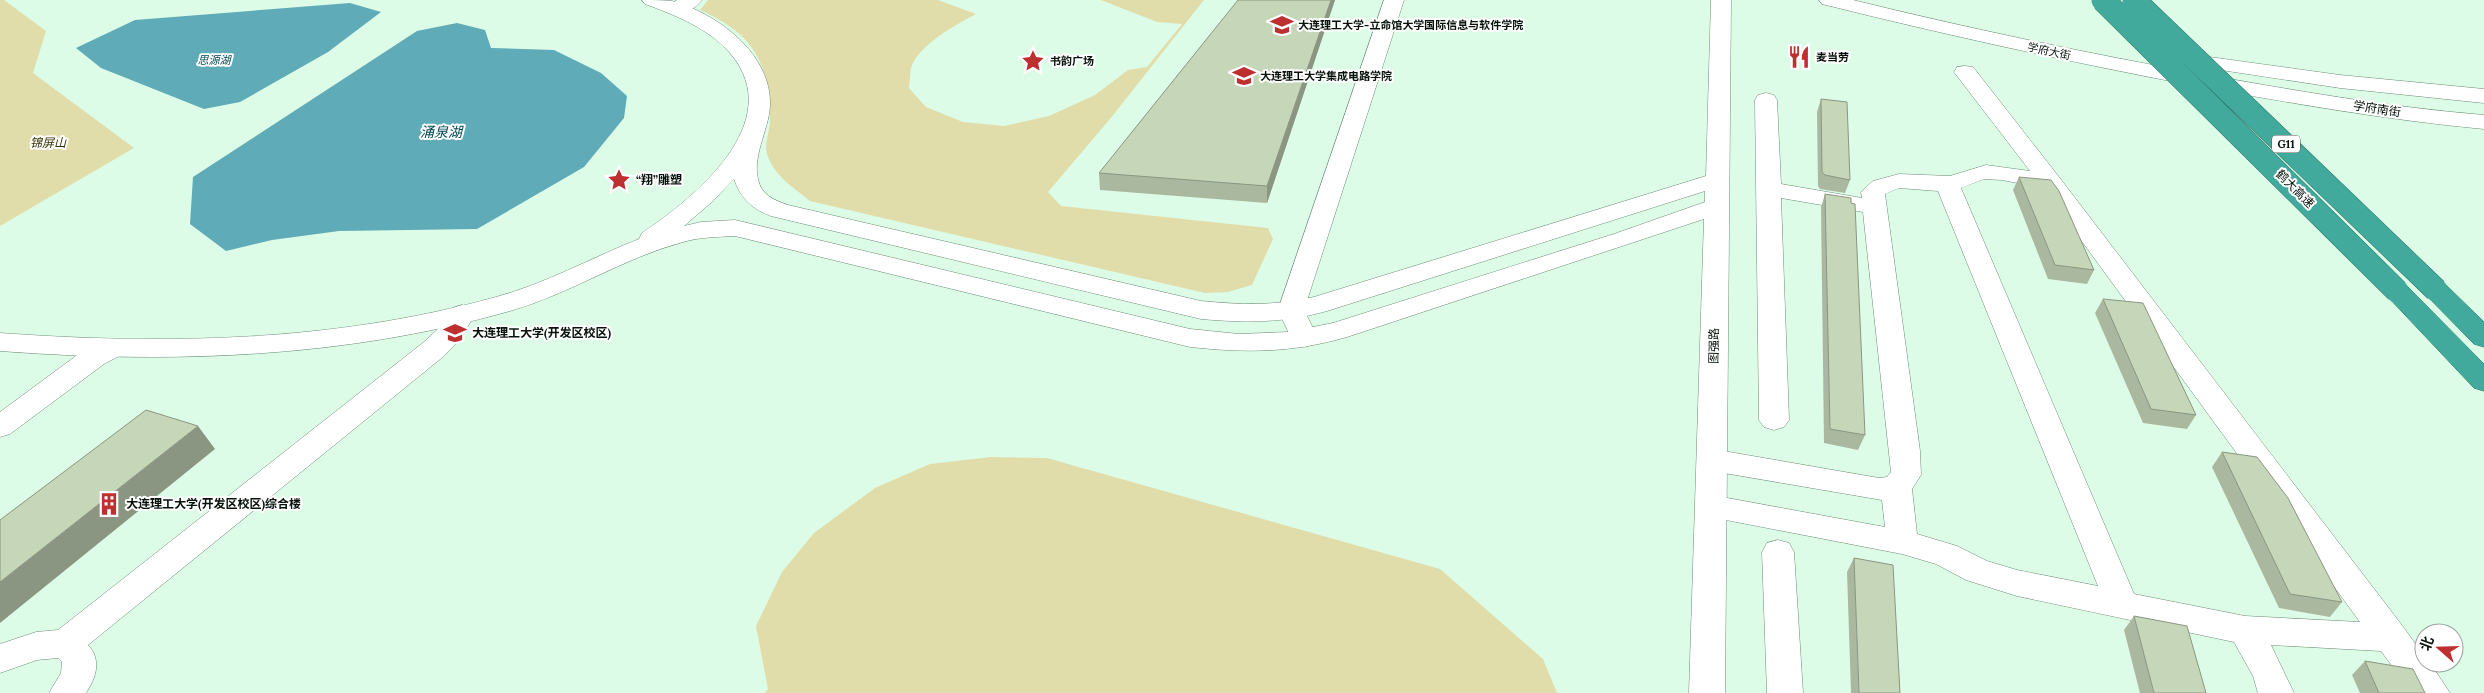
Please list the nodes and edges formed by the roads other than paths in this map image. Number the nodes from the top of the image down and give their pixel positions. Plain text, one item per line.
1 (652, 0) edge
2 (1394, 0) edge
3 (1721, 0) edge
4 (1829, 0) edge
5 (1882, 0) edge
6 (2104, 0) edge
7 (2134, 0) edge
8 (684, 4) edge
9 (1965, 72) dead end
10 (2270, 93) joint
11 (2484, 96) edge
12 (1766, 100) dead end
13 (2484, 122) edge
14 (753, 136) junction
15 (2051, 182) junction
16 (1947, 184) junction
17 (1769, 189) junction
18 (1717, 193) junction
19 (1874, 207) junction
20 (595, 268) junction
21 (1291, 310) junction
22 (462, 314) junction
23 (1304, 338) junction
24 (2484, 338) edge
25 (0, 342) edge
26 (109, 349) junction
27 (2484, 381) edge
28 (1774, 420) dead end
29 (0, 427) edge
30 (1712, 460) junction
31 (1896, 487) junction
32 (1711, 507) junction
33 (1902, 542) junction
34 (1778, 552) dead end
35 (2123, 606) junction
36 (2245, 630) junction
37 (2392, 638) junction
38 (66, 643) junction
39 (0, 659) edge
40 (67, 693) edge
41 (1708, 693) edge
42 (1785, 693) edge
43 (2276, 693) edge
44 (2432, 693) edge

1 - 8 street
2 - 21 street
3 - 18 street, 图强路
4 - 10 street, 学府大街
5 - 11 street, 学府大街
6 - 27 highway, 鹤大高速 / G11, bridge
7 - 24 highway, 鹤大高速 / G11, bridge
8 - 14 street
9 - 15 street
10 - 13 street, 学府南街
12 - 17 street
14 - 20 street
14 - 21 street
15 - 16 street
15 - 37 street
16 - 19 street
16 - 35 street
17 - 19 street
17 - 28 street
18 - 21 street
18 - 23 street
18 - 30 street, 图强路
19 - 31 street
20 - 22 street
20 - 23 street
21 - 23 street
22 - 26 street
22 - 38 street
25 - 26 street
26 - 29 street
30 - 31 street
30 - 32 street, 图强路
31 - 33 street
32 - 33 street
32 - 41 street, 图强路
33 - 35 street
34 - 42 street
35 - 36 street
36 - 37 street
36 - 43 street
37 - 44 street
38 - 39 street
38 - 40 street

